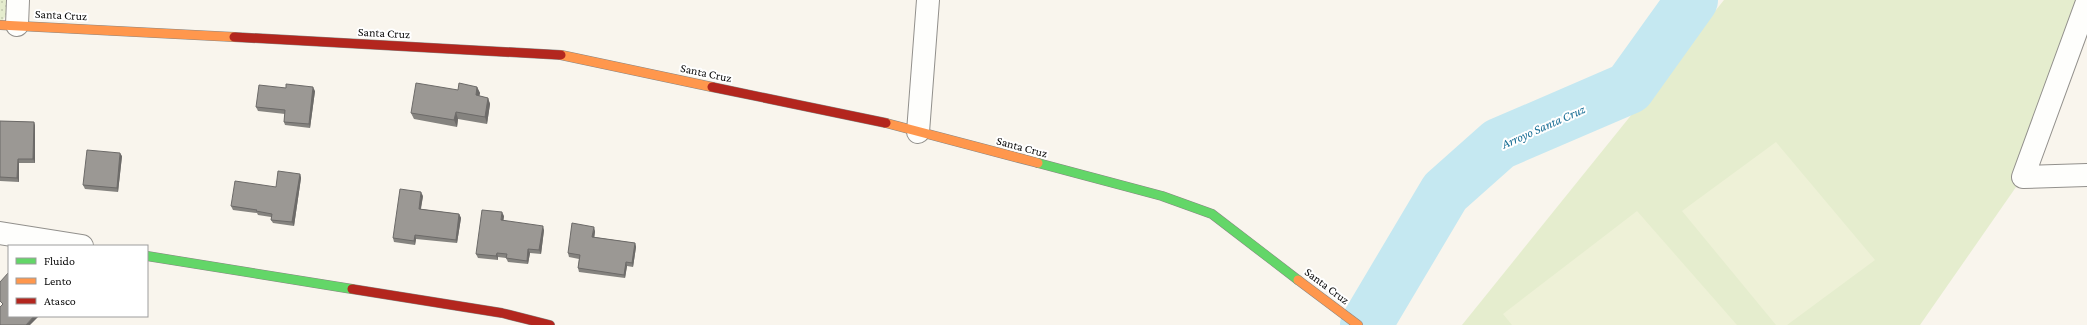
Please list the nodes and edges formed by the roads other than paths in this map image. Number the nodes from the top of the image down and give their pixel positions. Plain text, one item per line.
1 (18, 0) edge
2 (928, 0) edge
3 (2087, 2) edge
4 (8, 25) edge
5 (918, 132) junction
6 (2087, 175) edge
7 (0, 233) edge
8 (76, 245) edge
9 (148, 256) edge
10 (550, 325) edge
11 (1358, 325) edge

1 - 4 street
2 - 5 street
3 - 6 street
4 - 5 street, Santa Cruz
5 - 11 street, Santa Cruz
7 - 8 street
9 - 10 street

